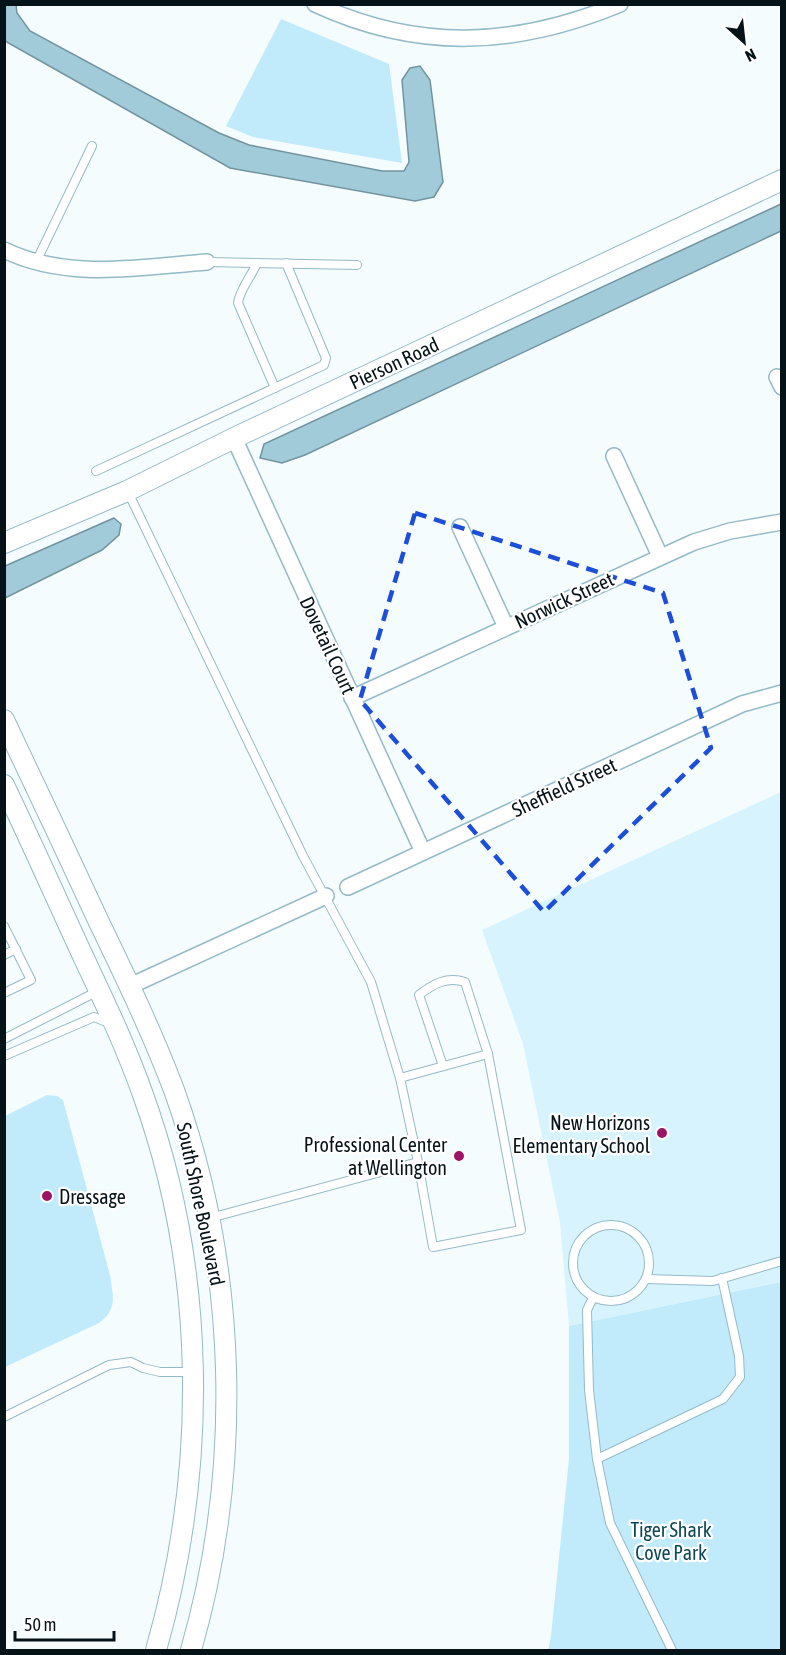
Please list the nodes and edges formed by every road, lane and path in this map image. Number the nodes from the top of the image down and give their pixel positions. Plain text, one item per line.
1 (315, 4) edge
2 (620, 4) edge
3 (92, 146) dead end
4 (782, 180) edge
5 (4, 250) edge
6 (207, 261) joint
7 (36, 262) junction
8 (257, 263) junction
9 (286, 263) junction
10 (357, 265) dead end
11 (275, 388) junction
12 (234, 438) junction
13 (614, 456) dead end
14 (96, 471) dead end
15 (127, 491) junction
16 (782, 522) edge
17 (460, 527) dead end
18 (4, 543) edge
19 (660, 556) junction
20 (506, 627) junction
21 (782, 693) edge
22 (352, 698) junction
23 (4, 720) edge
24 (4, 785) edge
25 (423, 852) junction
26 (348, 887) dead end
27 (326, 896) junction
28 (4, 926) edge
29 (16, 949) junction
30 (4, 955) edge
31 (86, 961) junction
32 (130, 986) junction
33 (100, 991) junction
34 (4, 993) edge
35 (147, 1024) junction
36 (116, 1025) junction
37 (4, 1039) edge
38 (488, 1054) junction
39 (4, 1056) edge
40 (443, 1066) junction
41 (400, 1078) junction
42 (418, 1162) junction
43 (208, 1218) junction
44 (782, 1261) edge
45 (722, 1278) junction
46 (646, 1279) junction
47 (593, 1298) junction
48 (193, 1371) junction
49 (4, 1417) edge
50 (597, 1460) junction
51 (156, 1650) edge
52 (191, 1650) edge
53 (672, 1650) edge

1 - 2 street
3 - 7 lane
4 - 12 street, Pierson Road
5 - 7 street
6 - 7 street
6 - 8 lane
8 - 9 lane
8 - 11 lane
9 - 10 lane
9 - 11 lane
11 - 14 lane
12 - 15 street, Pierson Road
12 - 22 street, Dovetail Court
13 - 19 street
15 - 18 street, Pierson Road
15 - 27 lane
16 - 19 street, Norwick Street
17 - 20 street
19 - 20 street, Norwick Street
20 - 22 street, Norwick Street
21 - 25 street, Sheffield Street
22 - 25 street, Dovetail Court
23 - 32 street, South Shore Boulevard
24 - 31 street, South Shore Boulevard
25 - 26 street, Sheffield Street
27 - 32 street
27 - 41 lane
28 - 29 lane
29 - 30 lane
29 - 34 lane
31 - 32 street
31 - 33 street, South Shore Boulevard
32 - 35 street, South Shore Boulevard
33 - 35 street
33 - 36 street, South Shore Boulevard
33 - 37 lane
35 - 43 street, South Shore Boulevard
36 - 39 lane
36 - 48 street, South Shore Boulevard
38 - 40 lane
38 - 40 lane
38 - 42 lane
40 - 41 lane
41 - 42 lane
42 - 43 lane
43 - 52 street, South Shore Boulevard
44 - 45 lane
45 - 46 lane
45 - 50 lane
46 - 47 lane
46 - 47 lane
47 - 50 lane
48 - 49 lane
48 - 51 street, South Shore Boulevard
50 - 53 lane

